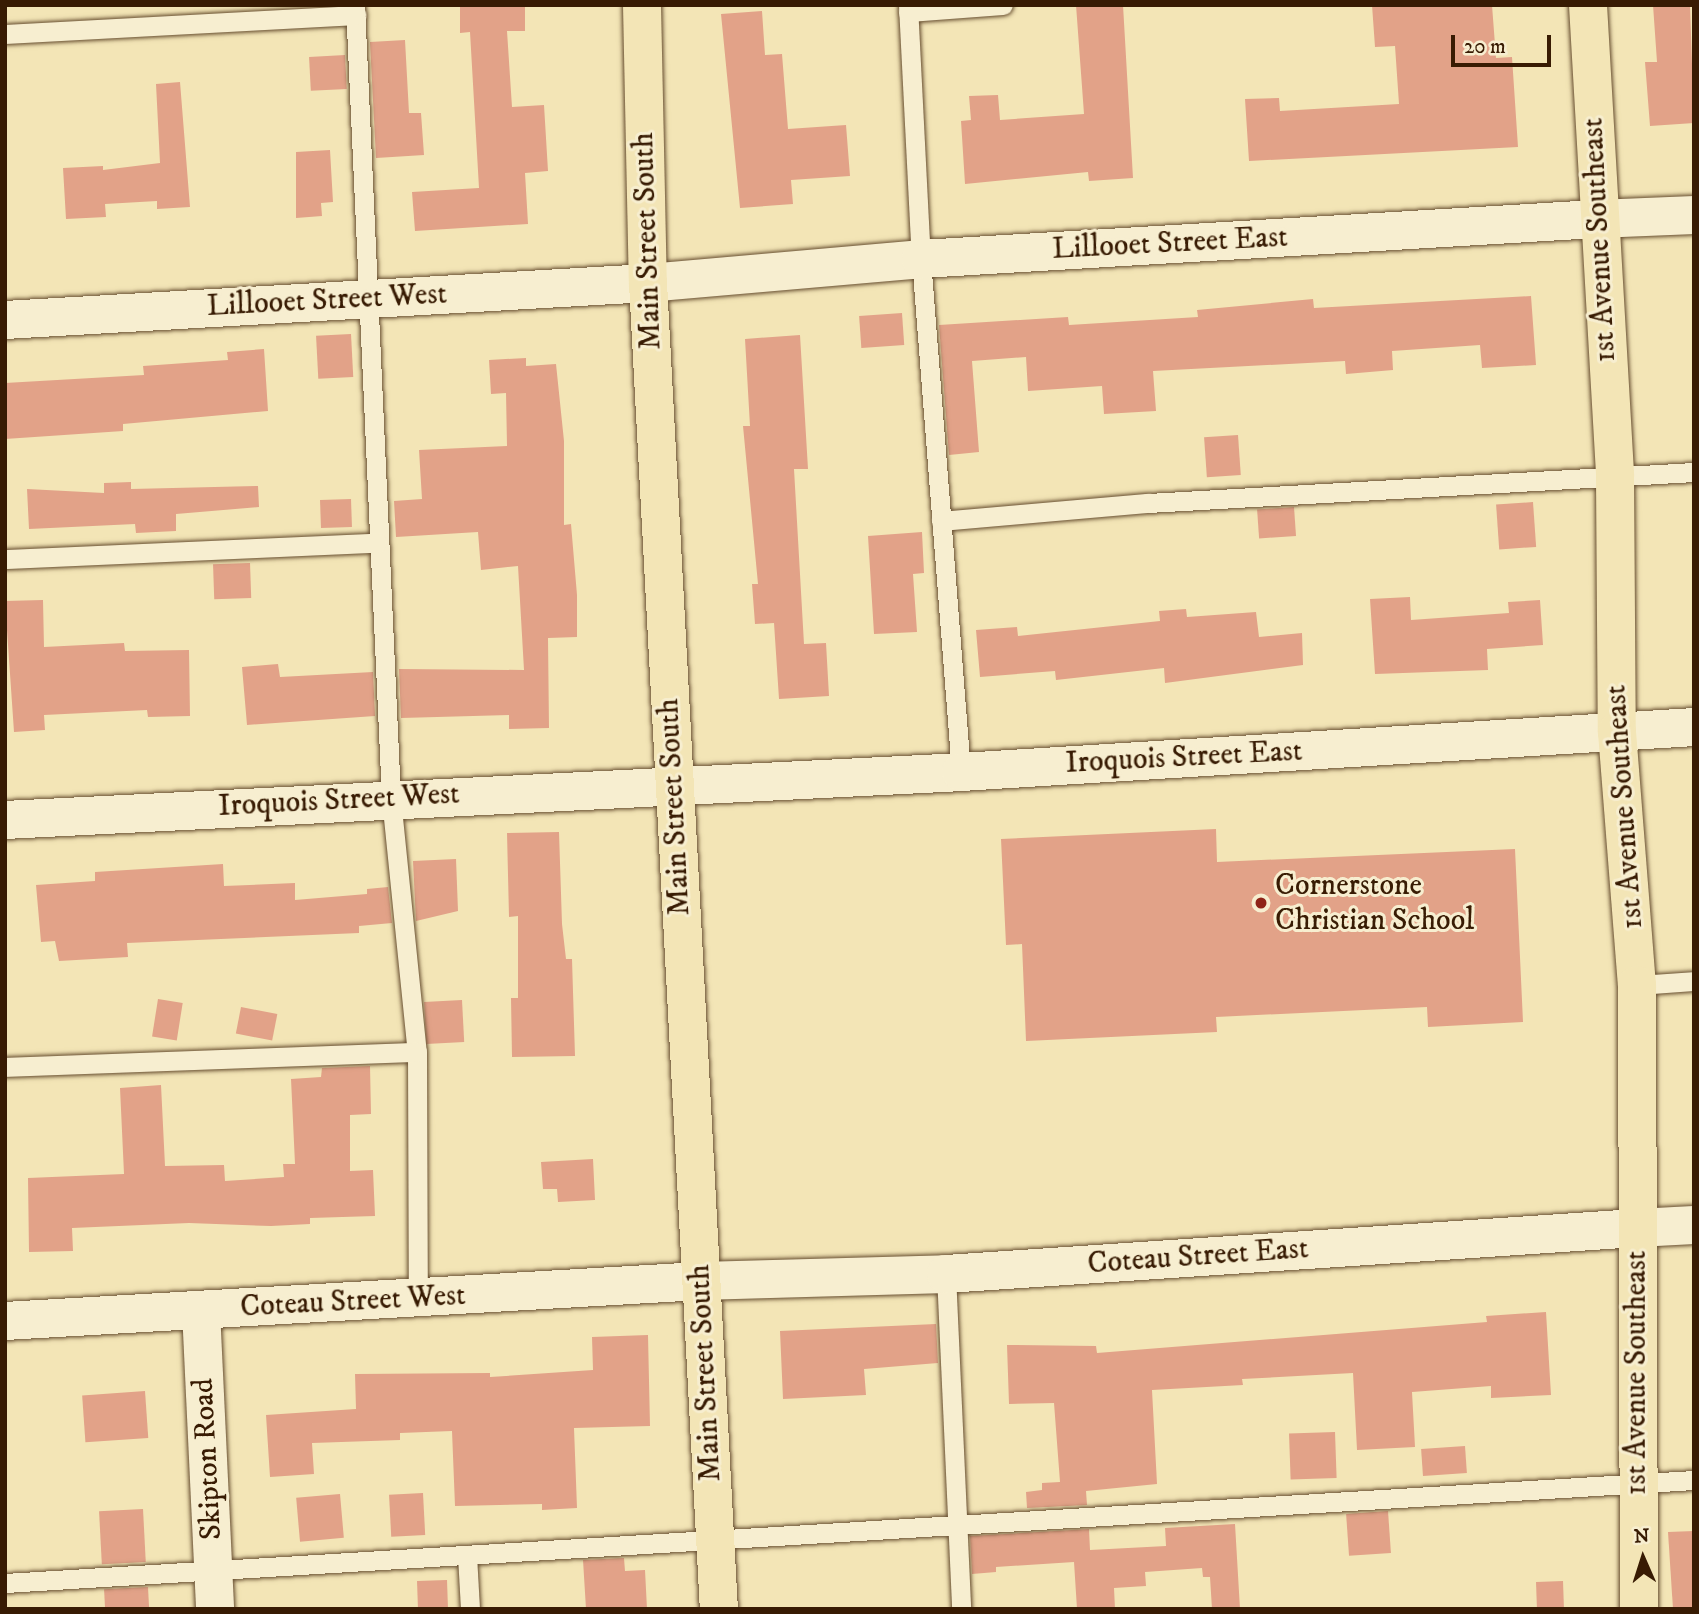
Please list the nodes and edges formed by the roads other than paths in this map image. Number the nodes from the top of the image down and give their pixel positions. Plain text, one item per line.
1 (642, 5) edge
2 (1003, 5) edge
3 (1588, 5) edge
4 (908, 9) edge
5 (356, 10) edge
6 (5, 34) edge
7 (1694, 215) edge
8 (1597, 219) junction
9 (921, 259) junction
10 (648, 283) junction
11 (366, 299) junction
12 (5, 320) edge
13 (1694, 472) edge
14 (1615, 476) junction
15 (941, 521) junction
16 (377, 542) junction
17 (5, 559) edge
18 (1694, 727) edge
19 (1618, 732) junction
20 (961, 772) junction
21 (674, 783) junction
22 (391, 799) junction
23 (5, 820) edge
24 (1694, 981) edge
25 (1637, 985) junction
26 (417, 1052) junction
27 (5, 1067) edge
28 (1694, 1225) edge
29 (1637, 1228) junction
30 (946, 1274) junction
31 (701, 1281) junction
32 (418, 1300) junction
33 (201, 1310) junction
34 (5, 1321) edge
35 (1694, 1480) edge
36 (1637, 1483) junction
37 (957, 1525) junction
38 (715, 1539) junction
39 (467, 1555) junction
40 (5, 1583) edge
41 (214, 1591) edge
42 (470, 1609) edge
43 (719, 1609) edge
44 (961, 1609) edge
45 (1639, 1609) edge

1 - 10 main road, Main Street South
2 - 4 lane
3 - 8 main road, 1st Avenue Southeast
4 - 9 lane
5 - 6 lane
5 - 11 lane
7 - 8 street, Lillooet Street East
8 - 9 street, Lillooet Street East
8 - 14 main road, 1st Avenue Southeast
9 - 10 street, Lillooet Street East
9 - 15 lane
10 - 11 street, Lillooet Street West
10 - 21 main road, Main Street South
11 - 12 street, Lillooet Street West
11 - 16 lane
13 - 14 lane
14 - 15 lane
14 - 19 main road, 1st Avenue Southeast
15 - 20 lane
16 - 17 lane
16 - 22 lane
18 - 19 street, Iroquois Street East
19 - 20 street, Iroquois Street East
19 - 25 main road, 1st Avenue Southeast
20 - 21 street, Iroquois Street East
21 - 22 street, Iroquois Street West
21 - 31 main road, Main Street South
22 - 23 street, Iroquois Street West
22 - 26 lane
24 - 25 lane
25 - 29 main road, 1st Avenue Southeast
26 - 27 lane
26 - 32 lane
28 - 29 street, Coteau Street East
29 - 30 street, Coteau Street East
29 - 36 main road, 1st Avenue Southeast
30 - 31 street, Coteau Street East
30 - 37 lane
31 - 32 street, Coteau Street West
31 - 38 main road, Main Street South
32 - 33 street, Coteau Street West
33 - 34 street, Coteau Street West
33 - 41 street, Skipton Road
35 - 36 lane
36 - 37 lane
36 - 45 main road, 1st Avenue Southeast
37 - 38 lane
37 - 44 lane
38 - 39 lane
38 - 43 main road, Main Street South
39 - 41 lane
39 - 42 lane
40 - 41 lane

